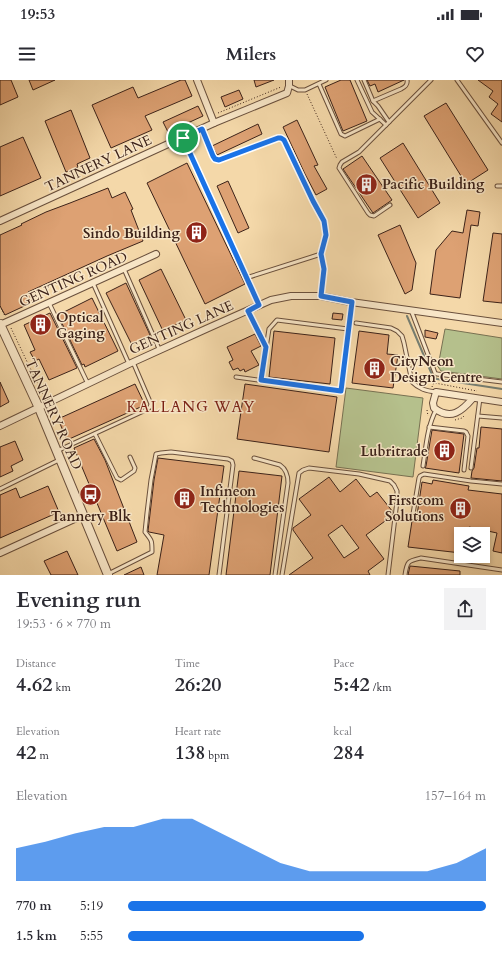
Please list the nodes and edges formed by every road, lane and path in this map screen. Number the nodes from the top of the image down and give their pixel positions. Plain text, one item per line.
1 (197, 80) edge
2 (326, 80) edge
3 (358, 80) edge
4 (364, 80) edge
5 (407, 80) edge
6 (431, 80) edge
7 (457, 80) edge
8 (289, 83) edge
9 (319, 84) junction
10 (306, 90) junction
11 (373, 101) junction
12 (212, 116) junction
13 (380, 119) junction
14 (389, 122) junction
15 (214, 123) junction
16 (386, 125) junction
17 (202, 129) junction
18 (183, 138) junction
19 (502, 143) edge
20 (340, 165) junction
21 (497, 186) dead end
22 (502, 186) edge
23 (390, 205) dead end
24 (0, 221) edge
25 (156, 254) dead end
26 (321, 254) junction
27 (124, 269) junction
28 (246, 278) junction
29 (93, 283) junction
30 (321, 296) junction
31 (352, 302) junction
32 (49, 303) junction
33 (259, 305) junction
34 (0, 306) edge
35 (411, 310) junction
36 (248, 311) junction
37 (2, 323) edge
38 (356, 323) dead end
39 (502, 323) edge
40 (348, 329) junction
41 (266, 347) junction
42 (160, 350) junction
43 (131, 363) junction
44 (236, 377) dead end
45 (261, 380) junction
46 (502, 382) edge
47 (88, 384) junction
48 (436, 392) junction
49 (45, 395) dead end
50 (477, 398) junction
51 (502, 402) edge
52 (39, 408) junction
53 (436, 410) junction
54 (478, 416) junction
55 (502, 418) edge
56 (0, 426) edge
57 (429, 427) junction
58 (95, 434) junction
59 (59, 455) junction
60 (130, 457) dead end
61 (254, 458) dead end
62 (423, 466) dead end
63 (471, 468) dead end
64 (464, 470) dead end
65 (502, 484) edge
66 (0, 489) edge
67 (414, 514) dead end
68 (83, 515) junction
69 (0, 553) edge
70 (502, 570) edge
71 (108, 574) edge
72 (220, 575) edge
73 (275, 575) edge
74 (282, 575) edge
75 (388, 575) edge
76 (405, 575) edge

1 - 12 street
2 - 9 lane
3 - 13 lane
4 - 11 lane
5 - 11 lane
6 - 14 lane
7 - 19 lane
8 - 10 lane
8 - 12 path
8 - 15 street, TANNERY LANE
9 - 10 lane
9 - 13 lane
10 - 20 path
11 - 14 lane
12 - 15 street
13 - 16 lane
14 - 16 lane
15 - 17 street, TANNERY LANE
16 - 20 lane
17 - 18 street, TANNERY LANE
17 - 26 lane
18 - 24 street, TANNERY LANE
18 - 28 lane
20 - 23 lane
21 - 22 lane
25 - 27 street, GENTING ROAD
26 - 28 lane
26 - 30 lane
27 - 29 street, GENTING ROAD
27 - 42 lane
28 - 33 lane
29 - 32 street, GENTING ROAD
29 - 43 lane
30 - 31 street, GENTING LANE
30 - 33 street, GENTING LANE
31 - 35 street, GENTING LANE
31 - 40 lane
32 - 37 street, GENTING ROAD
32 - 47 lane
33 - 36 street, GENTING LANE
34 - 37 path
35 - 39 street, GENTING LANE
35 - 46 lane
36 - 41 lane
36 - 42 street, GENTING LANE
37 - 49 path
37 - 52 street, TANNERY ROAD
38 - 48 lane
40 - 41 lane
40 - 45 lane
41 - 45 lane
42 - 43 street, GENTING LANE
43 - 47 street, GENTING LANE
43 - 58 lane
44 - 45 lane
47 - 52 street, GENTING LANE
48 - 50 street
48 - 53 street
50 - 51 street
50 - 53 street
50 - 54 lane
52 - 56 street, GENTING LANE
52 - 59 street, TANNERY ROAD
53 - 57 lane
54 - 55 lane
54 - 63 lane
57 - 62 lane
57 - 64 lane
58 - 59 lane
58 - 60 lane
59 - 66 lane
59 - 68 street, TANNERY ROAD
61 - 73 lane
65 - 67 lane
68 - 69 street
68 - 71 street
70 - 76 lane
71 - 72 lane
74 - 75 lane

